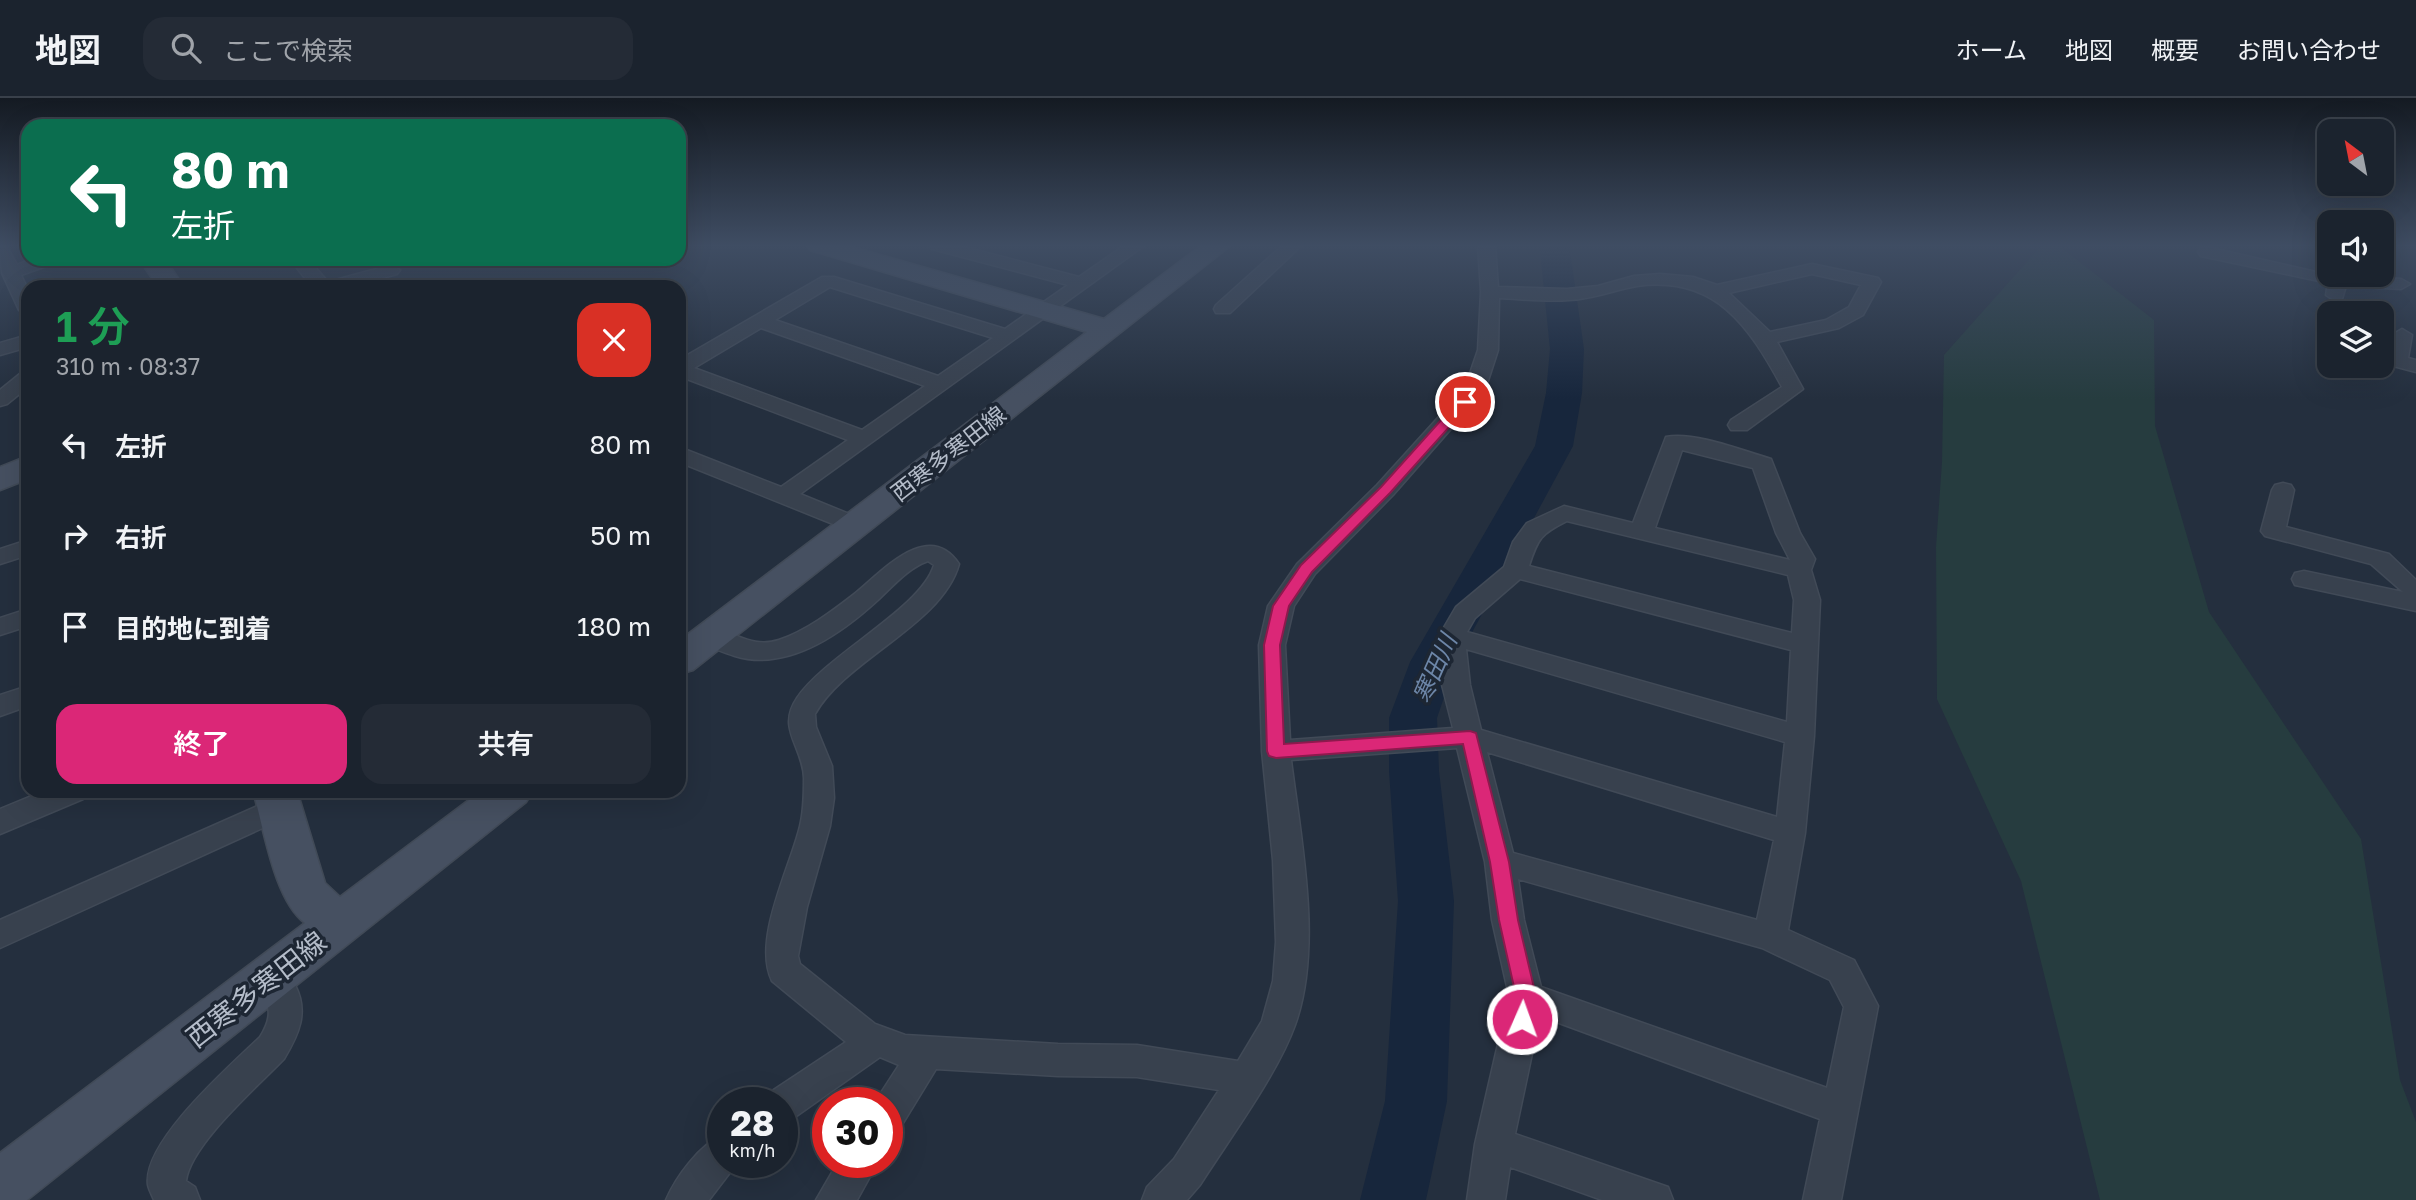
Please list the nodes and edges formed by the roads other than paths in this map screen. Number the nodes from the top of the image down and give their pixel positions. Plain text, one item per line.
1 (802, 296) edge
2 (878, 296) edge
3 (996, 296) edge
4 (1063, 296) edge
5 (1151, 296) edge
6 (1237, 296) edge
7 (1490, 296) edge
8 (1722, 296) edge
9 (1864, 296) edge
10 (1223, 309) dead end
11 (1043, 310) junction
12 (760, 321) junction
13 (1108, 329) junction
14 (2402, 335) dead end
15 (1007, 336) junction
16 (1766, 339) junction
17 (21, 343) edge
18 (0, 349) edge
19 (2394, 361) edge
20 (686, 364) edge
21 (686, 371) edge
22 (21, 383) edge
23 (940, 384) junction
24 (0, 400) edge
25 (1739, 425) dead end
26 (864, 438) junction
27 (686, 457) edge
28 (21, 470) edge
29 (0, 480) edge
30 (2283, 490) dead end
31 (783, 496) junction
32 (856, 525) junction
33 (1642, 530) junction
34 (21, 549) edge
35 (0, 556) edge
36 (1515, 570) junction
37 (1799, 570) junction
38 (2304, 579) dead end
39 (2416, 588) edge
40 (2416, 603) edge
41 (21, 620) edge
42 (0, 627) edge
43 (1451, 636) junction
44 (692, 644) edge
45 (1805, 646) junction
46 (21, 698) edge
47 (0, 706) edge
48 (1800, 736) junction
49 (1470, 737) junction
50 (1276, 751) junction
51 (56, 798) edge
52 (502, 798) edge
53 (277, 799) edge
54 (0, 821) edge
55 (1790, 833) junction
56 (1500, 862) junction
57 (341, 923) junction
58 (0, 935) edge
59 (1770, 937) junction
60 (271, 977) junction
61 (1526, 996) junction
62 (876, 1041) junction
63 (926, 1053) junction
64 (1248, 1079) junction
65 (903, 1090) edge
66 (798, 1094) edge
67 (1840, 1110) junction
68 (1494, 1144) junction
69 (707, 1173) edge
70 (849, 1178) edge
71 (0, 1187) edge
72 (181, 1200) edge
73 (685, 1200) edge
74 (835, 1200) edge
75 (1161, 1200) edge
76 (1486, 1200) edge
77 (1654, 1200) edge
78 (1822, 1200) edge

1 - 12 street
2 - 15 street
3 - 11 main road
4 - 11 street
5 - 13 main road, 西寒多寒田線
6 - 10 street
7 - 50 street
8 - 16 street
9 - 16 street
11 - 13 main road
11 - 15 street
12 - 20 street
12 - 23 street
13 - 32 main road, 西寒多寒田線
14 - 19 street
15 - 23 street
16 - 25 street
17 - 18 street
21 - 26 street
22 - 24 street
23 - 26 street
26 - 31 street
27 - 31 street
28 - 29 main road
30 - 39 street
31 - 32 street
32 - 44 main road, 西寒多寒田線
33 - 36 street
33 - 37 street
33 - 37 street
34 - 35 street
36 - 43 street
36 - 45 street
37 - 45 street
38 - 40 street
41 - 42 street
43 - 48 street
43 - 49 street
44 - 62 street
45 - 48 street
46 - 47 street
48 - 55 street
49 - 50 street
49 - 55 street
49 - 56 street
50 - 64 street
51 - 54 street
52 - 57 main road, 西寒多寒田線
53 - 57 main road
53 - 58 street
55 - 59 street
56 - 59 street
56 - 61 street
57 - 60 main road, 西寒多寒田線
59 - 67 street
60 - 71 main road, 西寒多寒田線
60 - 72 street
61 - 67 street
61 - 68 street
62 - 63 street
62 - 66 street
63 - 64 street
63 - 65 street
64 - 75 street
67 - 78 street
68 - 76 street
68 - 77 street
69 - 73 street
70 - 74 street

